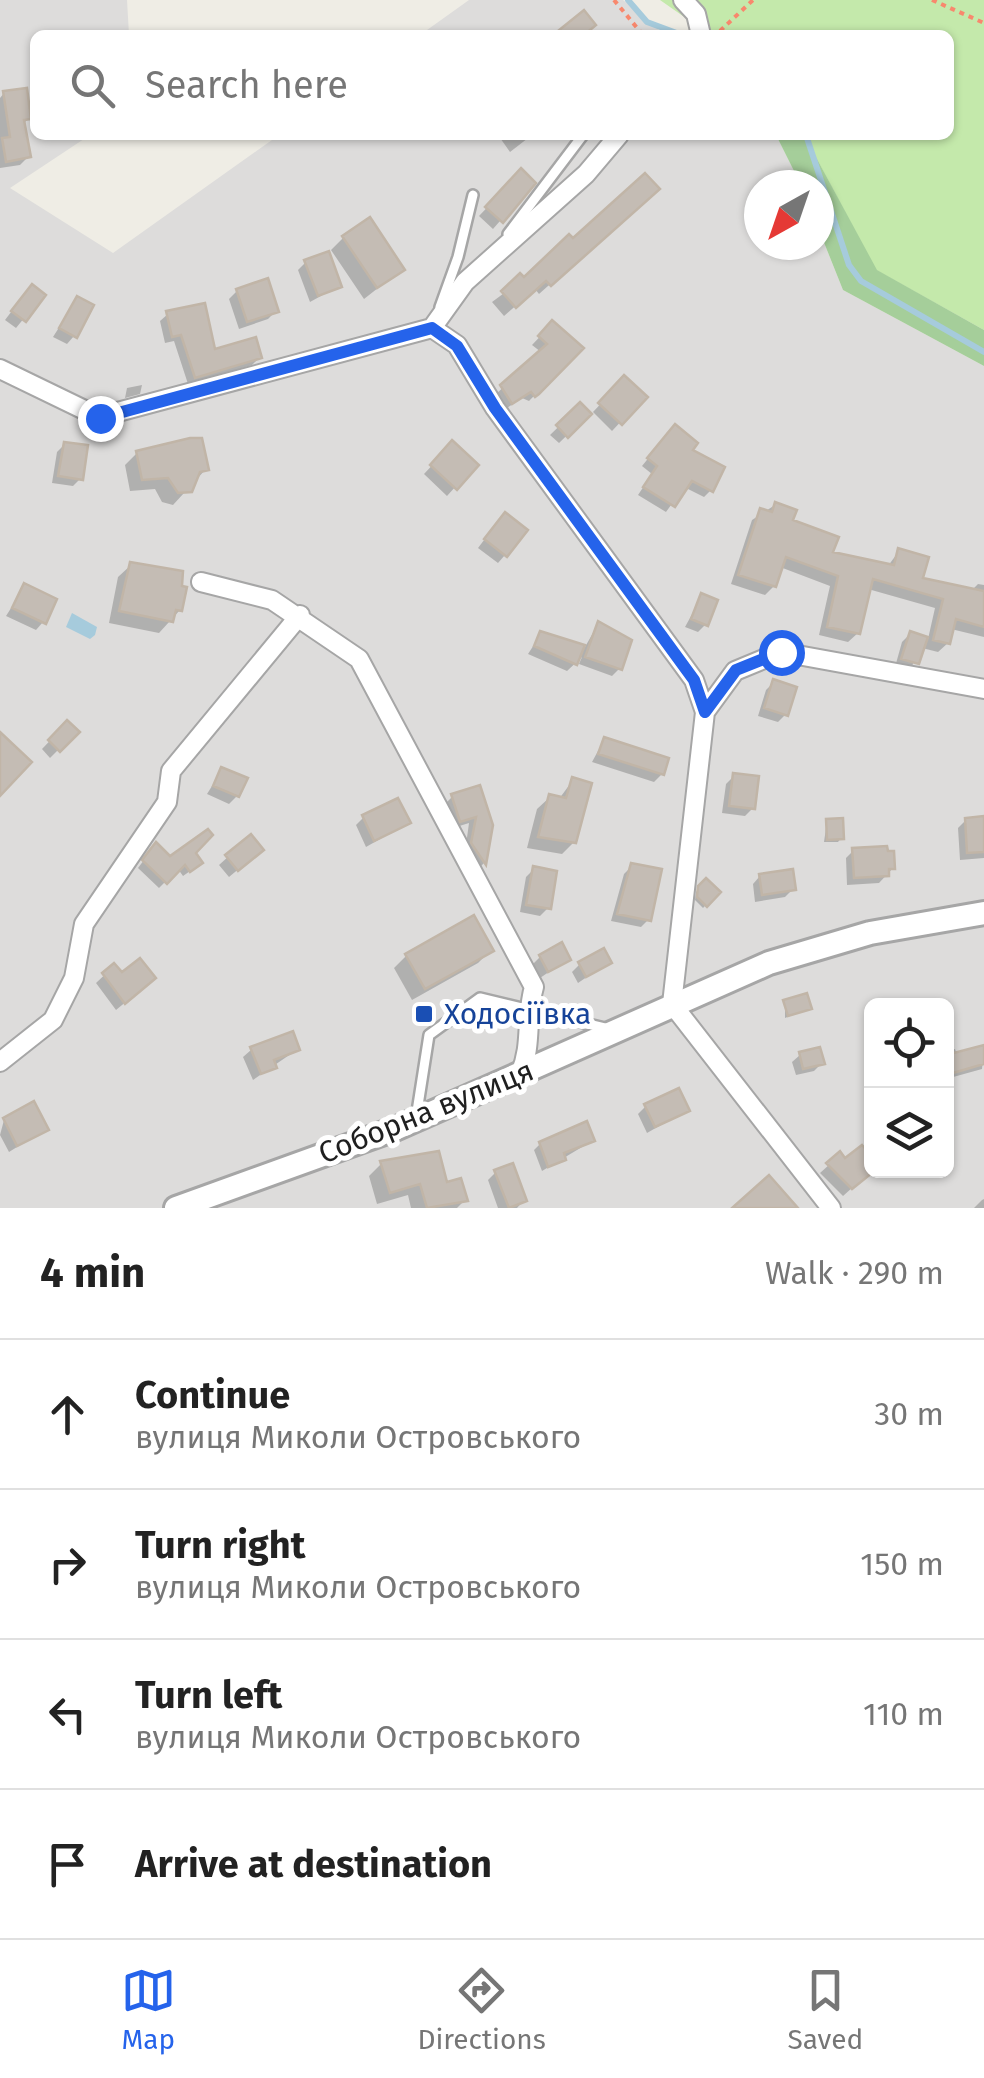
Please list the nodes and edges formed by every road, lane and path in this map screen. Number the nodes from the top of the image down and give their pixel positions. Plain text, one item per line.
1 (614, 0) edge
2 (683, 0) edge
3 (754, 0) edge
4 (932, 0) edge
5 (984, 23) edge
6 (639, 30) edge
7 (700, 30) edge
8 (721, 30) edge
9 (578, 140) edge
10 (615, 140) edge
11 (473, 195) dead end
12 (493, 258) junction
13 (432, 328) junction
14 (0, 369) edge
15 (201, 582) dead end
16 (300, 615) junction
17 (984, 689) edge
18 (705, 712) junction
19 (984, 913) edge
20 (672, 1004) junction
21 (527, 1009) junction
22 (616, 1031) junction
23 (0, 1062) edge
24 (520, 1074) junction
25 (415, 1121) junction
26 (176, 1208) edge
27 (830, 1208) edge

1 - 6 path
2 - 7 street
3 - 8 path
4 - 5 path
9 - 12 lane
10 - 12 street
11 - 13 lane
12 - 13 street
13 - 14 street
13 - 18 street
15 - 16 street
16 - 21 street
16 - 23 street
17 - 18 street
18 - 20 street
19 - 20 street, Соборна вулиця
20 - 22 street, Соборна вулиця
20 - 27 street
21 - 22 lane
21 - 24 street
21 - 25 lane
22 - 24 street, Соборна вулиця
24 - 25 street, Соборна вулиця
25 - 26 street, Соборна вулиця

